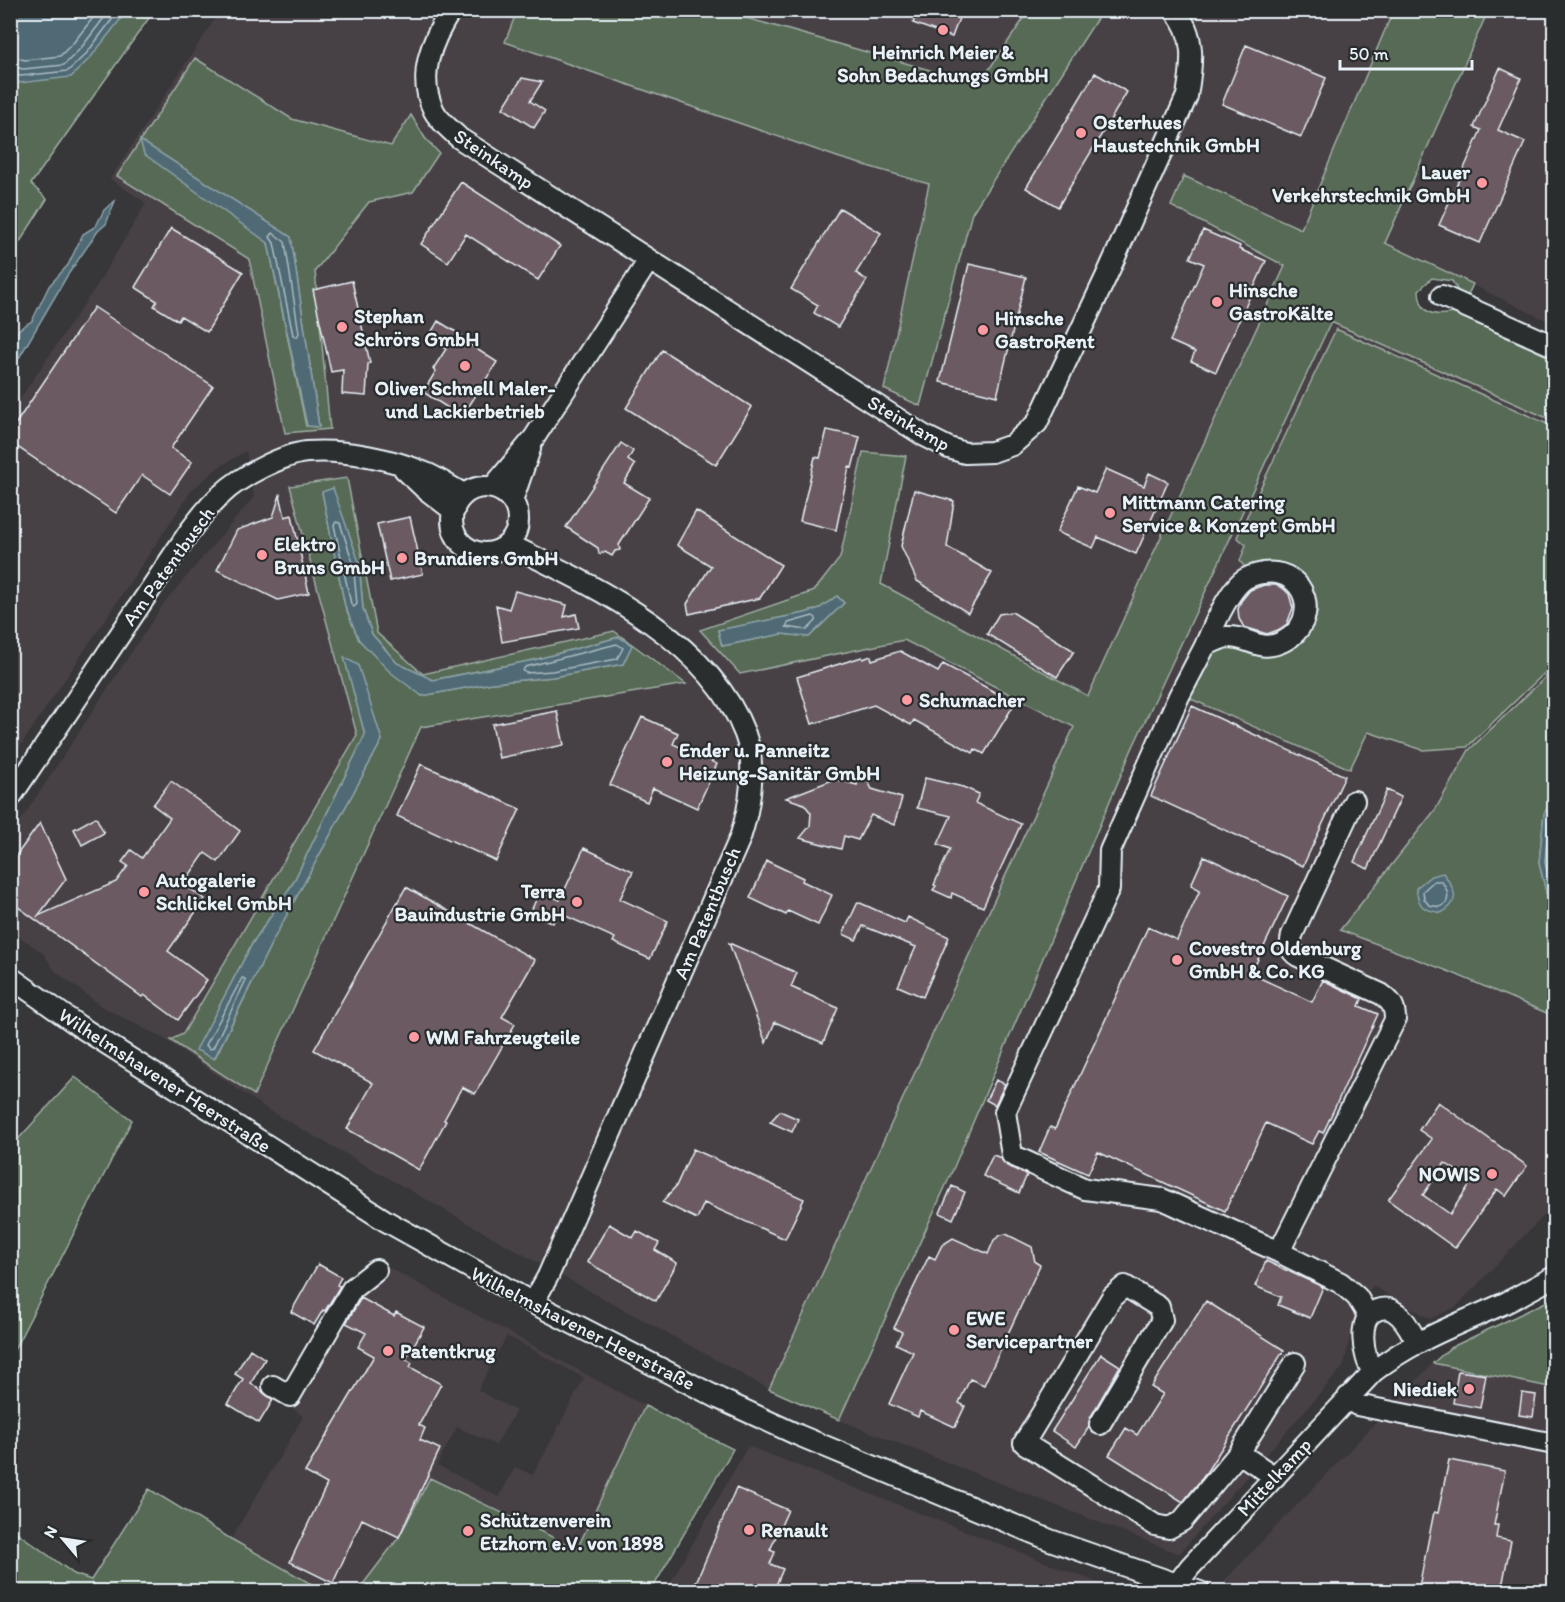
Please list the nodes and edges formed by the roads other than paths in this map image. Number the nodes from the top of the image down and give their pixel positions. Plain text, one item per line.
1 (451, 10) edge
2 (1174, 10) edge
3 (649, 260) junction
4 (1442, 296) dead end
5 (1554, 346) edge
6 (534, 438) junction
7 (493, 487) junction
8 (512, 501) junction
9 (459, 503) junction
10 (512, 536) junction
11 (1205, 646) junction
12 (10, 798) edge
13 (1354, 801) dead end
14 (10, 977) edge
15 (1279, 1252) junction
16 (376, 1270) dead end
17 (1554, 1277) edge
18 (533, 1304) junction
19 (1368, 1315) junction
20 (1418, 1342) junction
21 (1295, 1363) dead end
22 (1373, 1372) junction
23 (273, 1386) dead end
24 (1348, 1397) junction
25 (1100, 1424) dead end
26 (1554, 1443) edge
27 (1239, 1453) junction
28 (1275, 1477) junction
29 (1174, 1587) edge
30 (1200, 1592) edge

1 - 3 street, Steinkamp
2 - 3 street, Steinkamp
3 - 6 street
4 - 5 street
6 - 7 street
6 - 8 street
7 - 8 street
7 - 9 street
8 - 10 street
9 - 10 street
9 - 12 street, Am Patentbusch
10 - 18 street, Am Patentbusch
11 - 11 street
11 - 15 street
13 - 15 street
14 - 18 street, Wilhelmshavener Heerstraße
15 - 19 street
16 - 23 street
17 - 20 street, Mittelkamp
18 - 29 street, Wilhelmshavener Heerstraße
19 - 20 street
19 - 22 street
20 - 22 street, Mittelkamp
21 - 27 street
22 - 24 street, Mittelkamp
24 - 26 street
24 - 28 street, Mittelkamp
25 - 27 street
27 - 28 street
28 - 29 street, Mittelkamp
29 - 30 street, Wilhelmshavener Heerstraße

